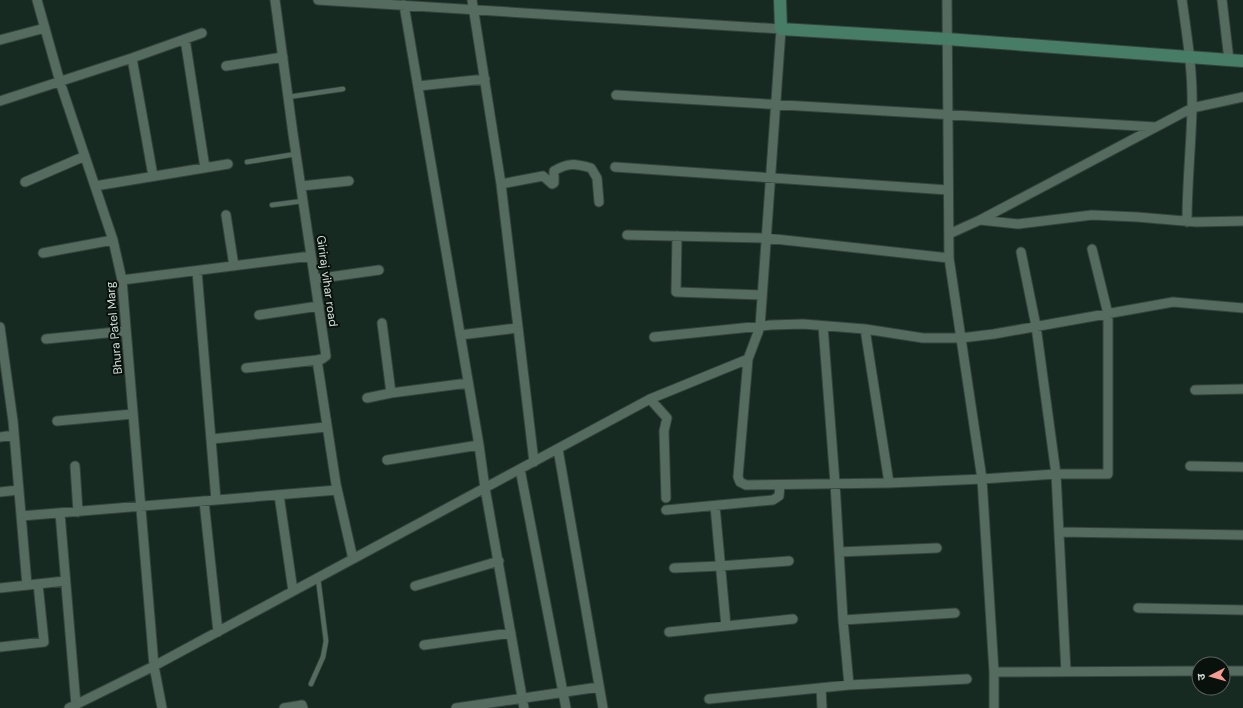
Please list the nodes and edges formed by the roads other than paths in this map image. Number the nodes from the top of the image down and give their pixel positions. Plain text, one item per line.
1 (37, 0) edge
2 (275, 0) edge
3 (318, 0) edge
4 (780, 0) edge
5 (947, 0) edge
6 (1182, 0) edge
7 (1222, 0) edge
8 (404, 5) junction
9 (473, 5) edge
10 (45, 28) junction
11 (781, 29) junction
12 (202, 33) dead end
13 (185, 39) junction
14 (947, 39) junction
15 (0, 40) edge
16 (283, 57) junction
17 (1190, 57) junction
18 (132, 58) junction
19 (1230, 60) junction
20 (1243, 61) edge
21 (226, 66) dead end
22 (485, 79) junction
23 (60, 82) junction
24 (418, 86) junction
25 (344, 89) dead end
26 (616, 95) dead end
27 (288, 97) junction
28 (1243, 97) edge
29 (0, 101) edge
30 (775, 105) junction
31 (1192, 108) junction
32 (947, 115) junction
33 (1156, 127) junction
34 (296, 154) junction
35 (84, 156) junction
36 (247, 162) dead end
37 (228, 164) dead end
38 (615, 167) dead end
39 (205, 168) junction
40 (153, 176) junction
41 (770, 178) junction
42 (349, 181) dead end
43 (25, 182) dead end
44 (501, 184) junction
45 (95, 186) junction
46 (301, 186) junction
47 (948, 190) junction
48 (303, 201) junction
49 (599, 202) dead end
50 (272, 205) dead end
51 (226, 215) dead end
52 (980, 220) junction
53 (1243, 221) edge
54 (1186, 222) junction
55 (949, 234) junction
56 (627, 235) dead end
57 (677, 236) junction
58 (766, 238) junction
59 (113, 240) junction
60 (1092, 249) dead end
61 (1021, 252) dead end
62 (43, 253) dead end
63 (311, 256) junction
64 (949, 258) junction
65 (234, 266) junction
66 (378, 270) dead end
67 (197, 271) junction
68 (315, 279) junction
69 (122, 280) junction
70 (762, 295) junction
71 (318, 306) junction
72 (1243, 308) edge
73 (1108, 314) junction
74 (259, 315) dead end
75 (382, 323) dead end
76 (823, 326) junction
77 (1036, 326) junction
78 (0, 327) edge
79 (760, 327) junction
80 (518, 328) junction
81 (865, 329) junction
82 (126, 331) junction
83 (460, 335) junction
84 (654, 336) dead end
85 (961, 338) junction
86 (46, 339) dead end
87 (317, 360) junction
88 (748, 360) junction
89 (2, 364) edge
90 (246, 368) dead end
91 (468, 383) junction
92 (1243, 389) edge
93 (1195, 390) dead end
94 (391, 393) junction
95 (367, 398) dead end
96 (650, 399) junction
97 (133, 414) junction
98 (57, 421) dead end
99 (326, 428) junction
100 (14, 435) junction
101 (0, 437) edge
102 (212, 439) junction
103 (479, 445) junction
104 (558, 449) junction
105 (387, 460) dead end
106 (534, 462) junction
107 (75, 466) dead end
108 (1190, 466) dead end
109 (1243, 467) edge
110 (520, 469) junction
111 (1056, 474) junction
112 (982, 479) junction
113 (889, 482) junction
114 (835, 483) junction
115 (780, 485) junction
116 (485, 488) junction
117 (19, 490) junction
118 (337, 490) junction
119 (0, 492) edge
120 (279, 495) junction
121 (666, 498) dead end
122 (216, 500) junction
123 (204, 501) junction
124 (141, 506) junction
125 (714, 506) junction
126 (666, 510) dead end
127 (78, 512) junction
128 (60, 513) junction
129 (21, 516) junction
130 (1059, 532) junction
131 (1243, 535) edge
132 (937, 548) dead end
133 (839, 552) junction
134 (353, 559) junction
135 (499, 561) junction
136 (789, 561) dead end
137 (720, 566) junction
138 (674, 568) dead end
139 (318, 578) junction
140 (65, 581) junction
141 (38, 584) junction
142 (27, 585) junction
143 (415, 586) dead end
144 (0, 588) edge
145 (293, 591) junction
146 (1138, 608) dead end
147 (1243, 610) edge
148 (956, 613) dead end
149 (794, 619) dead end
150 (843, 620) junction
151 (726, 626) junction
152 (218, 632) junction
153 (669, 632) dead end
154 (511, 633) junction
155 (424, 645) dead end
156 (0, 647) edge
157 (154, 666) junction
158 (1191, 671) edge
159 (1231, 671) edge
160 (1243, 671) edge
161 (994, 672) junction
162 (1066, 672) junction
163 (967, 679) dead end
164 (311, 684) dead end
165 (849, 685) junction
166 (599, 687) junction
167 (821, 688) junction
168 (563, 692) junction
169 (522, 698) junction
170 (708, 699) dead end
171 (72, 706) edge
172 (162, 708) edge
173 (284, 708) edge
174 (303, 708) edge
175 (456, 708) edge
176 (524, 708) edge
177 (566, 708) edge
178 (603, 708) edge
179 (822, 708) edge
180 (994, 708) edge

1 - 10 street, Bhura Patel Marg
2 - 16 street, Giriraj vihar road
3 - 8 street
4 - 11 street
5 - 14 street
6 - 17 street
7 - 19 street
8 - 9 street
8 - 24 street
9 - 11 street
9 - 22 street
10 - 15 street
10 - 23 street, Bhura Patel Marg
11 - 14 street
11 - 30 street
12 - 13 street
13 - 18 street
13 - 39 street
14 - 17 street
14 - 32 street
16 - 21 street
16 - 27 street, Giriraj vihar road
17 - 19 street
17 - 31 street
18 - 23 street
18 - 40 street
19 - 20 street
22 - 24 street
22 - 44 street
23 - 29 street
23 - 35 street, Bhura Patel Marg
24 - 83 street
25 - 27 lane
26 - 30 street
27 - 34 street, Giriraj vihar road
28 - 31 street
30 - 32 street
30 - 41 street
31 - 33 street
31 - 54 street
32 - 33 street
32 - 47 street
33 - 52 street
34 - 36 lane
34 - 46 street, Giriraj vihar road
35 - 43 street
35 - 45 street, Bhura Patel Marg
37 - 39 street
38 - 41 street
39 - 40 street
40 - 45 street
41 - 47 street
41 - 58 street
42 - 46 street
44 - 49 street
44 - 80 street
45 - 59 street, Bhura Patel Marg
46 - 48 street, Giriraj vihar road
47 - 55 street
48 - 50 lane
48 - 63 street, Giriraj vihar road
51 - 65 street
52 - 54 street
52 - 55 street
53 - 54 street
55 - 64 street
56 - 57 street
57 - 58 street
57 - 70 street
58 - 64 street
58 - 70 street
59 - 62 street
59 - 69 street, Bhura Patel Marg
60 - 73 street
61 - 77 street
63 - 65 street
63 - 68 street, Giriraj vihar road
64 - 85 street
65 - 67 street
66 - 68 street
67 - 69 street
67 - 102 street
68 - 71 street, Giriraj vihar road
69 - 82 street, Bhura Patel Marg
70 - 79 street
71 - 74 street
71 - 87 street, Giriraj vihar road
72 - 73 street
73 - 77 street
73 - 111 street
75 - 94 street
76 - 79 street
76 - 81 street
76 - 114 street
77 - 85 street
77 - 111 street
78 - 89 street
79 - 84 street
79 - 88 street
80 - 83 street
80 - 106 street
81 - 85 street
81 - 113 street
82 - 86 street
82 - 97 street, Bhura Patel Marg
83 - 91 street
85 - 112 street
87 - 90 street
87 - 99 street
88 - 96 street
88 - 115 street
89 - 100 street
91 - 94 street
91 - 103 street
92 - 93 street
94 - 95 street
96 - 104 street
96 - 121 street
97 - 98 street
97 - 124 street, Bhura Patel Marg
99 - 102 street
99 - 118 street
100 - 101 street
100 - 117 street
102 - 122 street
103 - 105 street
103 - 116 street
104 - 106 street
104 - 166 street
106 - 110 street
107 - 127 street
108 - 109 street
110 - 116 street
110 - 168 street
111 - 112 street
111 - 130 street
112 - 113 street
112 - 161 street
113 - 114 street
114 - 115 street
114 - 133 street
115 - 125 street
116 - 134 street
116 - 135 street
117 - 119 street
117 - 129 street
118 - 120 street
118 - 134 street
120 - 122 street
120 - 145 street
122 - 123 street
123 - 124 street
123 - 152 street
124 - 127 street
124 - 157 street, Bhura Patel Marg
125 - 126 street
125 - 137 street
127 - 128 street
128 - 129 street
128 - 140 street
129 - 142 street
130 - 131 street
130 - 162 street
132 - 133 street
133 - 150 street
134 - 139 street
135 - 143 street
135 - 154 street
136 - 137 street
137 - 138 street
137 - 151 street
139 - 145 street
139 - 164 lane
140 - 141 street
140 - 171 street
141 - 142 street
141 - 156 street
142 - 144 street
145 - 152 street
146 - 147 street
148 - 150 street
149 - 151 street
150 - 165 street
151 - 153 street
152 - 157 street
154 - 155 street
154 - 169 street
157 - 171 street
157 - 172 street, Bhura Patel Marg
158 - 162 street
159 - 160 street
161 - 162 street
161 - 180 street
163 - 165 street
165 - 167 street
166 - 168 street
166 - 178 street
167 - 170 street
167 - 179 street
168 - 169 street
168 - 177 street
169 - 175 street
169 - 176 street
173 - 174 street

